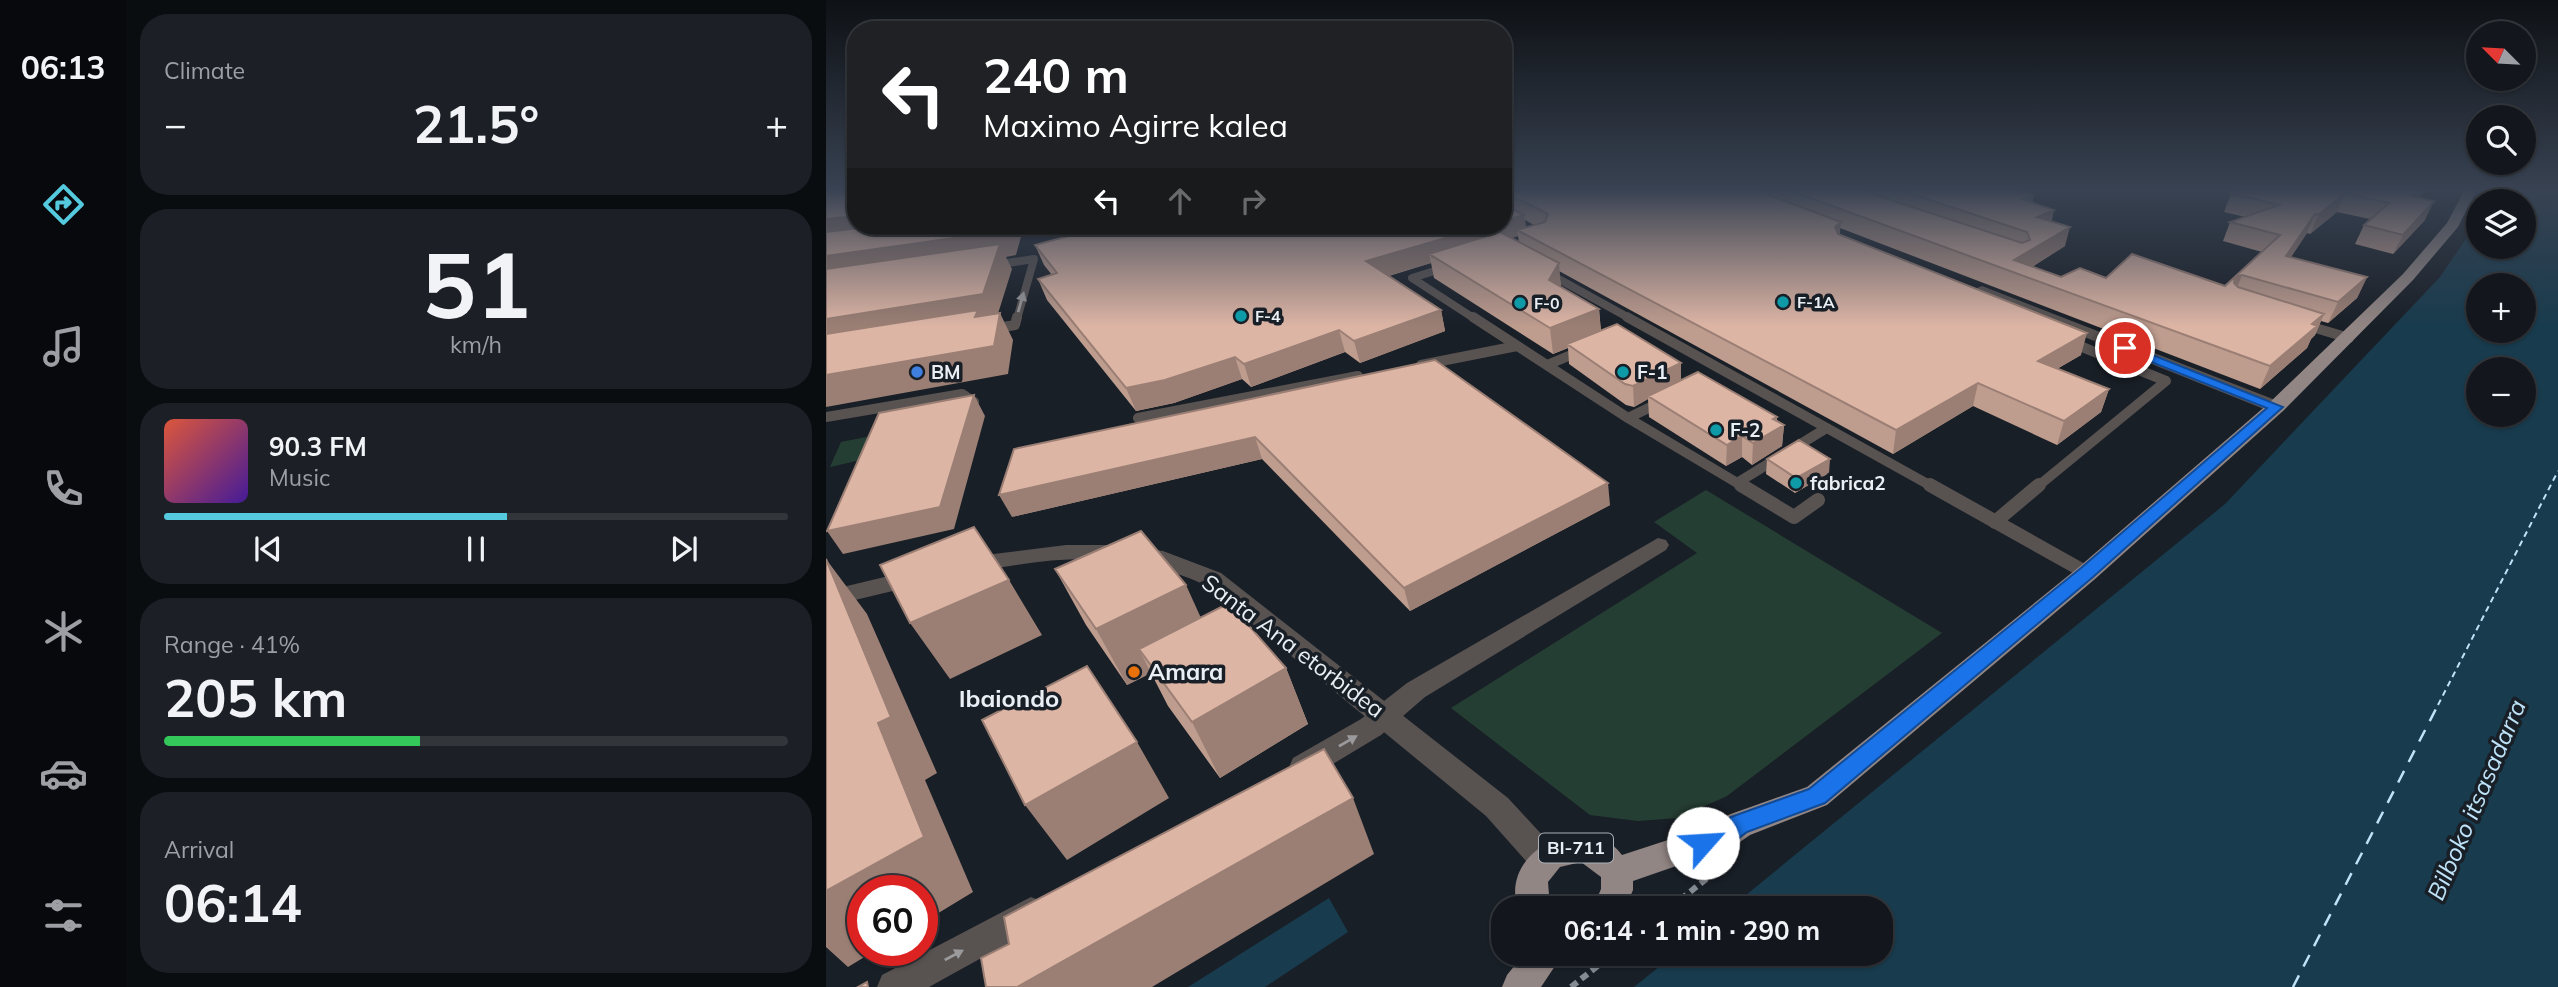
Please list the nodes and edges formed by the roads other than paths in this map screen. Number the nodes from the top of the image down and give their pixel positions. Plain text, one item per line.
1 (2444, 235) edge
2 (1464, 261) edge
3 (982, 267) edge
4 (1538, 268) edge
5 (1967, 285) edge
6 (2297, 322) edge
7 (1642, 326) junction
8 (1630, 331) edge
9 (974, 332) edge
10 (2053, 335) edge
11 (2348, 338) junction
12 (1517, 346) junction
13 (1594, 346) edge
14 (1547, 365) junction
15 (1409, 367) edge
16 (1723, 372) junction
17 (1368, 375) edge
18 (1711, 378) edge
19 (1675, 395) edge
20 (974, 402) edge
21 (2276, 407) junction
22 (826, 418) edge
23 (1138, 418) dead end
24 (1628, 418) junction
25 (1825, 429) junction
26 (1737, 483) junction
27 (1818, 500) dead end
28 (1995, 522) junction
29 (1658, 545) dead end
30 (2087, 573) junction
31 (826, 599) edge
32 (1385, 715) junction
33 (1275, 782) edge
34 (1545, 860) junction
35 (1615, 872) junction
36 (1531, 896) edge
37 (1615, 896) edge
38 (1051, 902) edge
39 (1536, 966) edge
40 (894, 987) edge
41 (1519, 987) edge

1 - 11 main road, BI-711
2 - 12 lane
9 -> 3 lane
4 - 7 lane
5 - 21 street
6 - 11 lane
7 - 8 lane
7 - 16 lane
10 - 28 lane
11 - 21 main road, BI-711
12 - 14 lane
12 - 15 lane
13 - 14 lane
14 - 24 lane
16 - 18 lane
16 - 25 lane
17 - 23 lane
19 - 24 lane
20 - 22 lane
21 - 30 main road, BI-711
24 - 26 lane
25 - 26 lane
25 - 28 lane
26 - 27 lane
28 - 30 lane
29 - 32 street
30 - 35 main road, BI-711
31 - 32 street, Santa Ana etorbidea
33 -> 32 street
32 - 34 street, Santa Ana etorbidea
34 - 35 main road, BI-711
34 - 36 main road, BI-711
35 - 37 main road, BI-711
40 -> 38 street
39 - 41 main road

